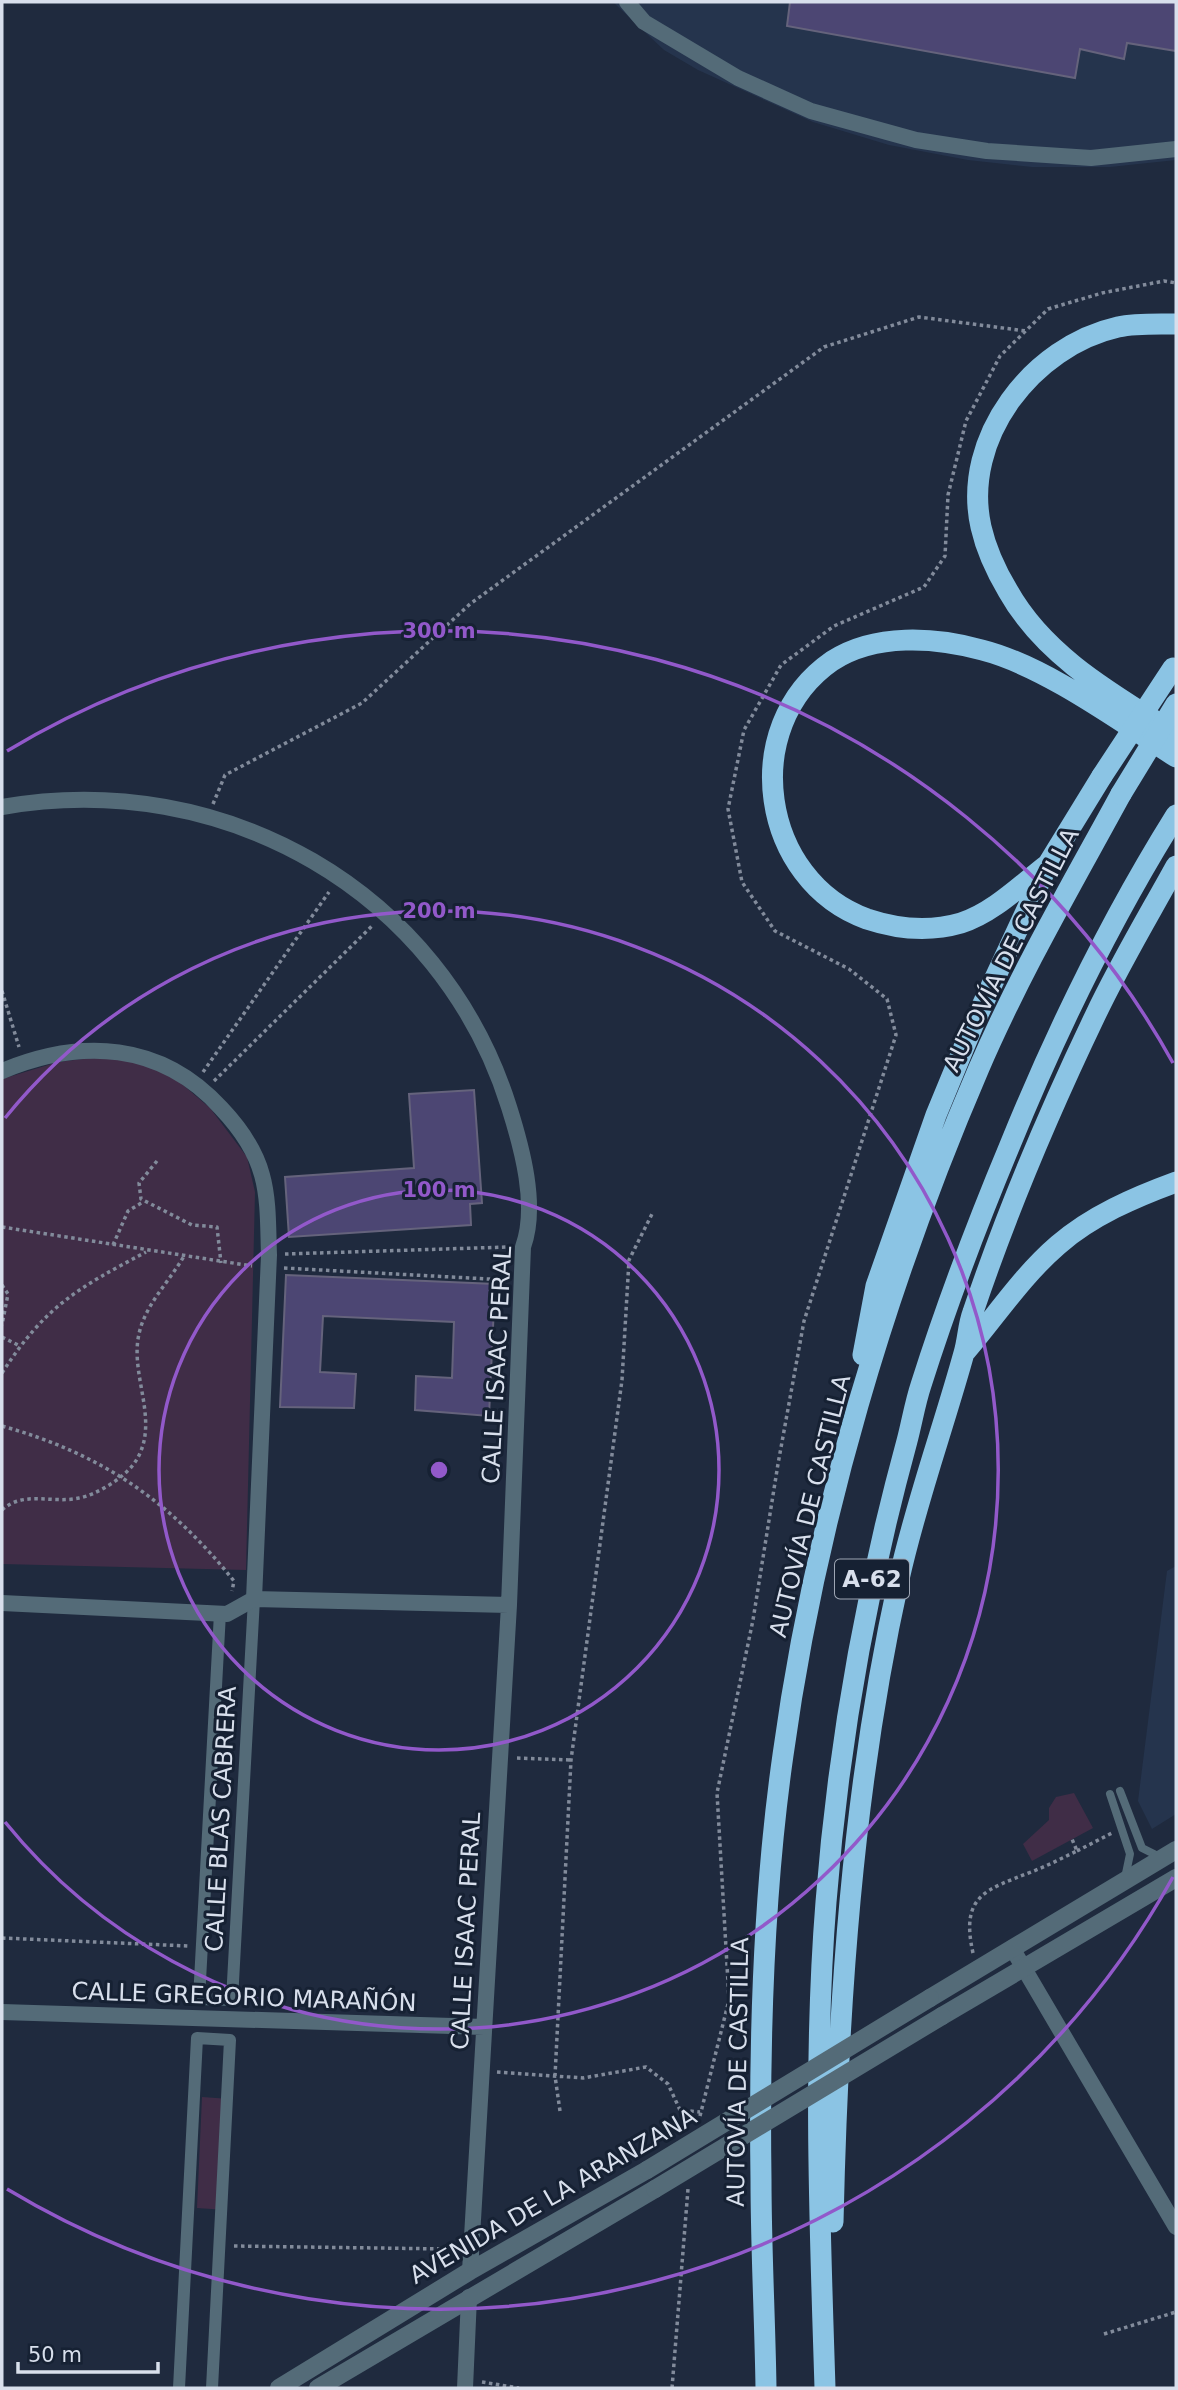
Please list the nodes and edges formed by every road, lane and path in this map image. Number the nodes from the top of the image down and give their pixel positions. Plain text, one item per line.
1 (627, 2) edge
2 (1176, 149) edge
3 (1176, 284) edge
4 (1176, 324) edge
5 (1026, 331) junction
6 (1175, 665) edge
7 (1176, 704) edge
8 (1176, 734) edge
9 (1176, 757) edge
10 (2, 807) edge
11 (209, 815) junction
12 (1172, 820) edge
13 (1048, 864) junction
14 (1176, 866) edge
15 (339, 877) junction
16 (384, 914) junction
17 (2, 991) edge
18 (24, 1062) junction
19 (2, 1071) edge
20 (201, 1086) junction
21 (157, 1161) dead end
22 (1176, 1182) edge
23 (143, 1202) junction
24 (652, 1214) dead end
25 (2, 1227) edge
26 (113, 1245) junction
27 (523, 1247) junction
28 (148, 1251) junction
29 (184, 1256) junction
30 (269, 1261) junction
31 (221, 1263) junction
32 (522, 1281) junction
33 (2, 1286) edge
34 (2, 1325) edge
35 (2, 1337) edge
36 (20, 1346) junction
37 (964, 1352) junction
38 (2, 1373) edge
39 (2, 1426) edge
40 (842, 1464) junction
41 (119, 1476) junction
42 (2, 1510) edge
43 (254, 1599) junction
44 (2, 1603) edge
45 (509, 1605) junction
46 (223, 1614) junction
47 (499, 1758) junction
48 (571, 1760) junction
49 (1119, 1791) dead end
50 (1110, 1794) dead end
51 (1122, 1830) junction
52 (1072, 1839) dead end
53 (1077, 1852) junction
54 (1169, 1854) edge
55 (1176, 1878) edge
56 (1125, 1880) junction
57 (2, 1938) edge
58 (202, 1947) junction
59 (1012, 1948) junction
60 (1025, 1968) junction
61 (977, 1970) junction
62 (2, 2012) edge
63 (484, 2027) junction
64 (481, 2071) junction
65 (555, 2076) junction
66 (560, 2111) dead end
67 (701, 2112) junction
68 (699, 2124) dead end
69 (689, 2185) dead end
70 (1176, 2227) edge
71 (218, 2246) junction
72 (470, 2272) junction
73 (452, 2283) junction
74 (469, 2297) junction
75 (1176, 2312) edge
76 (1104, 2334) dead end
77 (466, 2384) edge
78 (180, 2388) edge
79 (212, 2388) edge
80 (279, 2388) edge
81 (318, 2388) edge
82 (519, 2388) edge
83 (672, 2388) edge
84 (764, 2388) edge
85 (825, 2388) edge
86 (831, 2388) edge

1 - 2 street
3 - 5 path
4 - 8 highway
5 - 11 path
5 - 67 path
6 - 13 highway, bridge
7 - 40 highway, AUTOVÍA DE CASTILLA / A-62, bridge
9 - 13 highway
10 - 11 street, CALLE ISAAC PERAL
11 - 15 street, CALLE ISAAC PERAL
12 - 85 highway, A-62
13 - 40 highway
14 - 37 highway
15 - 16 street, CALLE ISAAC PERAL
15 - 20 path
16 - 20 path
16 - 27 street, CALLE ISAAC PERAL
17 - 18 path
18 - 19 street
18 - 20 street
20 - 30 street
21 - 23 path
22 - 37 highway
23 - 26 path
23 - 31 path
24 - 48 path
25 - 26 path
26 - 28 path
27 - 30 path
27 - 32 street, CALLE ISAAC PERAL
28 - 29 path
28 - 36 path
29 - 31 path
29 - 41 path
30 - 31 path
30 - 32 path
30 - 43 street
32 - 45 street, CALLE ISAAC PERAL
33 - 34 path
35 - 36 path
36 - 38 path
37 - 86 highway
39 - 41 path
40 - 84 highway, AUTOVÍA DE CASTILLA / A-62
41 - 42 path
41 - 46 path
43 - 45 street
43 - 46 street
43 - 58 street, CALLE BLAS CABRERA
44 - 46 street
45 - 47 street, CALLE ISAAC PERAL
46 - 58 street, CALLE BLAS CABRERA
47 - 48 path
47 - 63 street, CALLE ISAAC PERAL
48 - 65 path
49 - 54 lane
50 - 51 lane
51 - 53 path
51 - 56 lane
52 - 53 path
53 - 61 path
54 - 56 street, AVENIDA DE LA ARANZANA
55 - 60 street, AVENIDA DE LA ARANZANA
56 - 59 street, AVENIDA DE LA ARANZANA
57 - 58 path
59 - 60 street
59 - 61 street, AVENIDA DE LA ARANZANA
60 - 70 street
60 - 74 street, AVENIDA DE LA ARANZANA, bridge
61 - 72 street, AVENIDA DE LA ARANZANA, bridge
62 - 63 street, CALLE GREGORIO MARAÑÓN
63 - 64 street, CALLE ISAAC PERAL
64 - 65 path
64 - 72 street, CALLE ISAAC PERAL
65 - 66 path
65 - 67 path
67 - 68 path
69 - 83 path
71 - 73 path
71 - 78 street
71 - 79 street
72 - 73 street, AVENIDA DE LA ARANZANA
73 - 80 street, AVENIDA DE LA ARANZANA
74 - 77 street
74 - 81 street, AVENIDA DE LA ARANZANA
75 - 76 path
77 - 82 path

